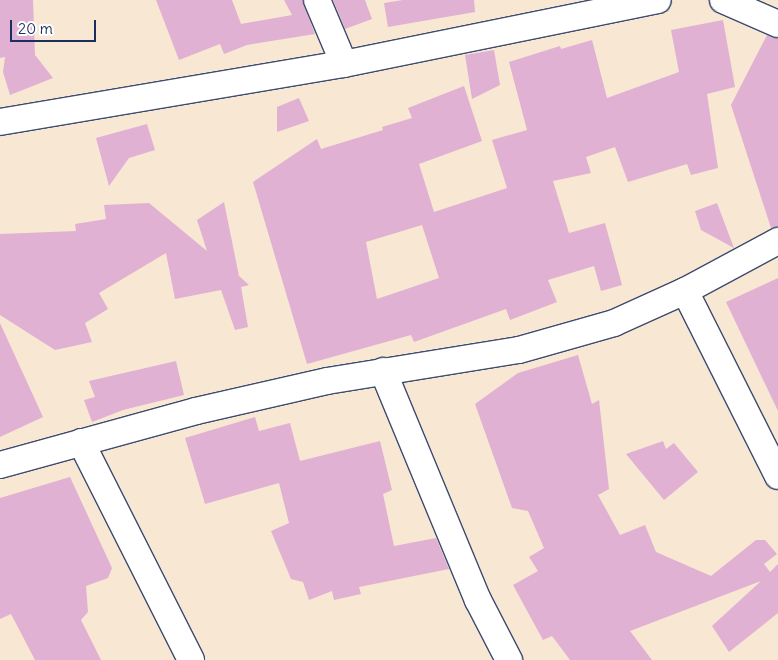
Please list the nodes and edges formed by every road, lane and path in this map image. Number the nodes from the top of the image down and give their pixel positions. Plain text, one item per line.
1 (317, 0) edge
2 (658, 0) edge
3 (723, 0) edge
4 (778, 24) edge
5 (344, 64) junction
6 (0, 122) edge
7 (778, 241) edge
8 (685, 291) junction
9 (383, 372) junction
10 (81, 442) junction
11 (0, 464) edge
12 (778, 476) edge
13 (191, 660) edge
14 (509, 660) edge

1 - 5 street
2 - 5 street
3 - 4 street
5 - 6 street
7 - 8 street
8 - 9 street
8 - 12 street
9 - 10 street
9 - 14 street
10 - 11 street
10 - 13 street

